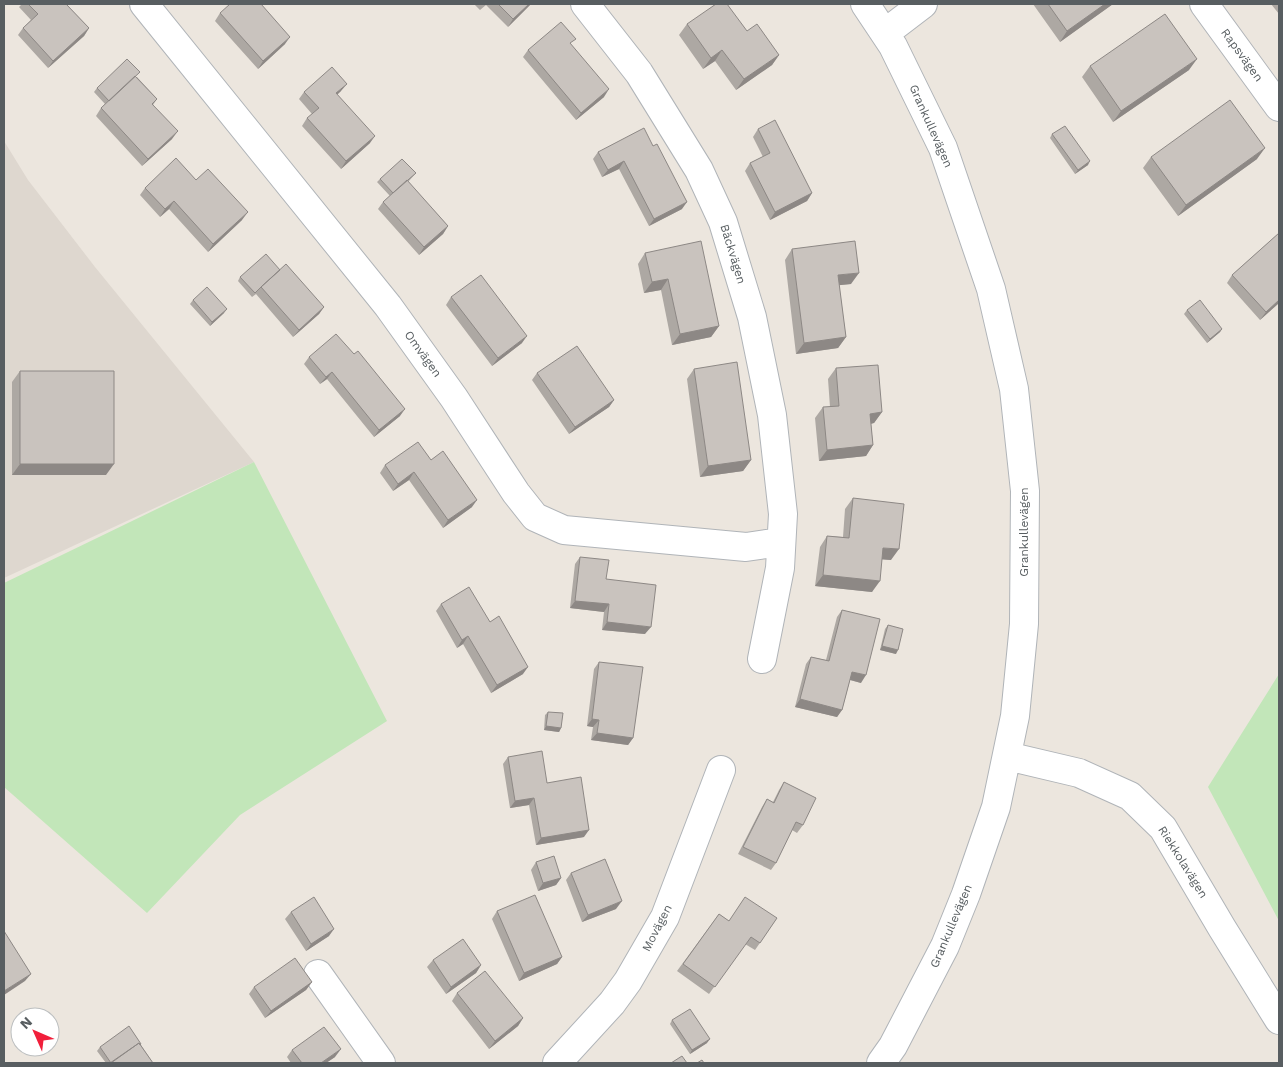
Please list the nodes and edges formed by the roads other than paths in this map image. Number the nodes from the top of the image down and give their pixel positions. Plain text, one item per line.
1 (144, 4) edge
2 (585, 4) edge
3 (865, 4) edge
4 (923, 4) edge
5 (1204, 4) edge
6 (885, 33) junction
7 (1279, 107) edge
8 (780, 542) junction
9 (762, 660) dead end
10 (1007, 756) junction
11 (721, 770) dead end
12 (318, 974) dead end
13 (1279, 1020) edge
14 (382, 1063) edge
15 (557, 1063) edge
16 (881, 1063) edge

1 - 8 street, Omvägen
2 - 8 street, Bäckvägen
3 - 6 street, Grankullevägen
4 - 6 street
5 - 7 street, Rapsvägen
6 - 10 street, Grankullevägen
8 - 9 street, Bäckvägen
10 - 13 street, Riekkolavägen
10 - 16 street, Grankullevägen
11 - 15 street, Movägen
12 - 14 street

